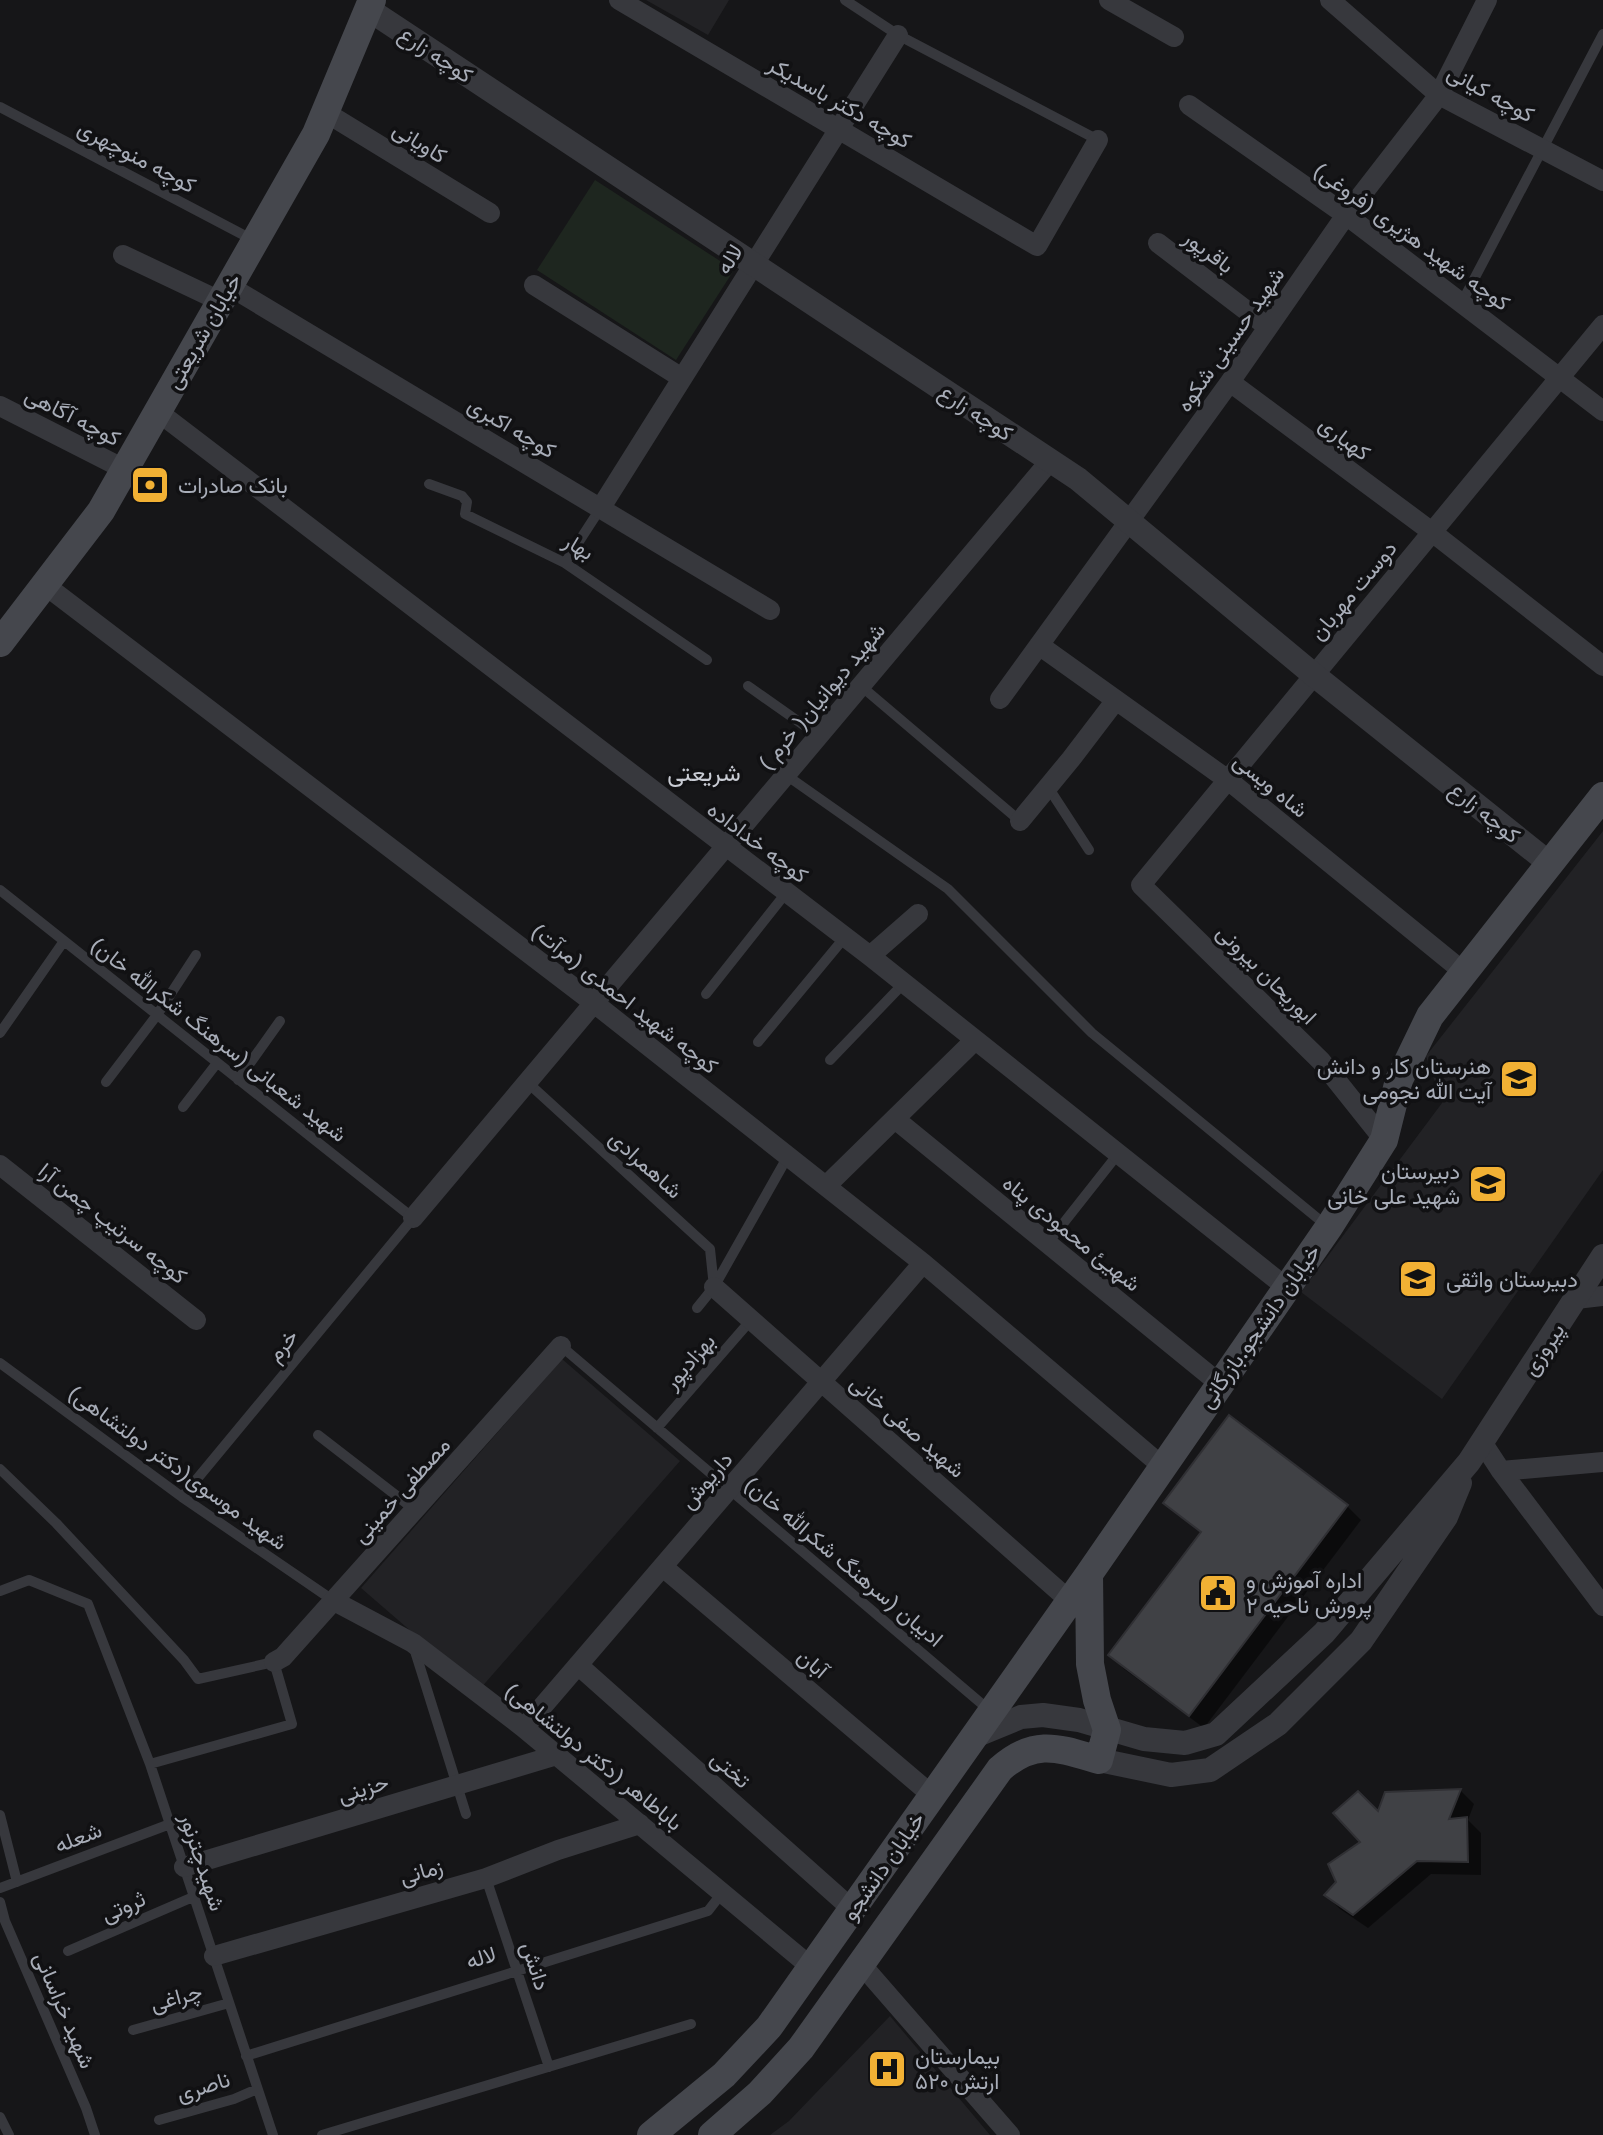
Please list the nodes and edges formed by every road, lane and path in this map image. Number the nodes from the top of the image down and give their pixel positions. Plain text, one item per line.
1 (619, 0) edge
2 (845, 0) edge
3 (1109, 0) edge
4 (1330, 0) edge
5 (1487, 0) edge
6 (364, 3) edge
7 (1603, 34) edge
8 (898, 35) junction
9 (1174, 37) dead end
10 (1439, 95) junction
11 (1189, 105) dead end
12 (0, 107) edge
13 (325, 112) junction
14 (839, 129) junction
15 (1098, 140) joint
16 (1543, 149) junction
17 (1603, 181) edge
18 (490, 213) dead end
19 (1346, 215) junction
20 (255, 240) junction
21 (1158, 243) dead end
22 (123, 255) dead end
23 (753, 265) junction
24 (534, 285) dead end
25 (225, 293) junction
26 (1462, 302) junction
27 (1603, 325) edge
28 (1268, 327) junction
29 (1561, 377) junction
30 (682, 378) junction
31 (1230, 382) junction
32 (0, 406) edge
33 (157, 411) junction
34 (1603, 411) edge
35 (1050, 461) junction
36 (124, 469) junction
37 (429, 484) dead end
38 (600, 509) junction
39 (1129, 521) junction
40 (1432, 532) junction
41 (565, 563) junction
42 (45, 585) junction
43 (770, 610) dead end
44 (3, 632) edge
45 (1039, 645) junction
46 (707, 660) dead end
47 (1603, 666) edge
48 (1314, 675) junction
49 (748, 686) dead end
50 (861, 686) junction
51 (1000, 699) dead end
52 (1116, 700) junction
53 (819, 736) junction
54 (786, 775) junction
55 (1228, 780) junction
56 (1048, 787) junction
57 (1603, 796) edge
58 (1020, 821) joint
59 (725, 847) junction
60 (1089, 850) dead end
61 (1549, 863) junction
62 (1141, 885) joint
63 (0, 890) edge
64 (786, 893) junction
65 (918, 914) dead end
66 (845, 937) junction
67 (64, 941) junction
68 (196, 955) dead end
69 (870, 956) junction
70 (1465, 973) junction
71 (904, 983) junction
72 (706, 994) dead end
73 (594, 1003) junction
74 (157, 1015) junction
75 (280, 1021) dead end
76 (0, 1033) edge
77 (975, 1040) junction
78 (758, 1042) dead end
79 (830, 1060) dead end
80 (217, 1063) junction
81 (238, 1080) junction
82 (106, 1082) dead end
83 (527, 1082) junction
84 (183, 1107) dead end
85 (895, 1119) junction
86 (1384, 1140) junction
87 (1118, 1154) junction
88 (788, 1156) junction
89 (0, 1165) edge
90 (826, 1186) junction
91 (413, 1218) junction
92 (1329, 1227) junction
93 (1047, 1244) junction
94 (1603, 1256) edge
95 (923, 1263) junction
96 (714, 1287) junction
97 (1287, 1288) junction
98 (1603, 1296) edge
99 (1576, 1299) junction
100 (697, 1308) dead end
101 (196, 1320) dead end
102 (751, 1320) junction
103 (561, 1346) joint
104 (0, 1363) edge
105 (822, 1382) junction
106 (1220, 1384) junction
107 (657, 1428) junction
108 (318, 1435) dead end
109 (1476, 1452) junction
110 (1603, 1462) edge
111 (1162, 1466) junction
112 (1501, 1471) junction
113 (1, 1472) edge
114 (730, 1490) junction
115 (182, 1497) junction
116 (415, 1510) junction
117 (663, 1567) junction
118 (1089, 1574) junction
119 (0, 1591) edge
120 (334, 1601) junction
121 (1070, 1601) junction
122 (1603, 1606) edge
123 (413, 1643) junction
124 (274, 1662) junction
125 (578, 1665) junction
126 (991, 1712) junction
127 (524, 1728) junction
128 (1107, 1730) junction
129 (975, 1736) junction
130 (557, 1755) junction
131 (1099, 1760) junction
132 (150, 1764) junction
133 (457, 1785) junction
134 (933, 1796) junction
135 (466, 1814) dead end
136 (0, 1815) edge
137 (170, 1824) junction
138 (640, 1824) junction
139 (184, 1867) junction
140 (486, 1878) junction
141 (17, 1882) junction
142 (0, 1888) edge
143 (722, 1893) junction
144 (193, 1897) junction
145 (0, 1902) edge
146 (852, 1909) junction
147 (68, 1951) dead end
148 (214, 1956) junction
149 (861, 1964) junction
150 (811, 1967) junction
151 (516, 1971) junction
152 (229, 2003) junction
153 (691, 2024) dead end
154 (133, 2030) dead end
155 (246, 2056) junction
156 (549, 2067) junction
157 (257, 2089) junction
158 (0, 2117) edge
159 (159, 2120) dead end
160 (9, 2135) edge
161 (95, 2135) edge
162 (273, 2135) edge
163 (322, 2135) edge
164 (651, 2135) edge
165 (712, 2135) edge
166 (1010, 2135) edge

1 - 14 street, کوچه دکتر باسدیکر
2 - 8 lane
3 - 9 street
4 - 10 street, کوچه کیانی
5 - 10 street, شهید حسینی شکوه
6 - 13 main road, خیابان شریعتی
6 - 23 street, کوچه زارع
7 - 16 lane
8 - 14 street, لاله
8 - 15 lane
10 - 16 street, کوچه کیانی
10 - 19 street, شهید حسینی شکوه
11 - 19 street, کوچه شهید هژیری (فروغی)
12 - 20 lane, کوچه منوچهری
13 - 18 street, کاویانی
13 - 20 main road, خیابان شریعتی
14 - 15 street, کوچه دکتر باسدیکر
14 - 23 street, لاله
16 - 17 street, کوچه کیانی
16 - 26 lane
19 - 26 street, کوچه شهید هژیری (فروغی)
19 - 28 street, شهید حسینی شکوه
20 - 25 main road, خیابان شریعتی
21 - 28 street, باقرپور
22 - 25 street, کوچه اکبری
23 - 30 street, لاله
23 - 35 street, کوچه زارع
24 - 30 street
25 - 33 main road, خیابان شریعتی
25 - 38 street, کوچه اکبری
26 - 29 street, کوچه شهید هژیری (فروغی)
27 - 29 street, دوست مهربان
28 - 31 street, شهید حسینی شکوه
29 - 34 street, کوچه شهید هژیری (فروغی)
29 - 40 street, دوست مهربان
30 - 38 street, لاله
31 - 39 street, شهید حسینی شکوه
31 - 40 street, کهیاری
32 - 36 street, کوچه آگاهی
33 - 36 main road, خیابان شریعتی
33 - 59 street, کوچه خداداده
35 - 39 street, کوچه زارع
35 - 50 street, شهید دیوانیان( خرم )
36 - 42 main road, خیابان شریعتی
37 - 41 lane, بهار
38 - 41 lane
38 - 43 street, کوچه اکبری
39 - 45 street, شهید حسینی شکوه
39 - 48 street, کوچه زارع
40 - 47 street, کهیاری
40 - 48 street, دوست مهربان
41 - 46 lane, بهار
42 - 44 main road, خیابان شریعتی
42 - 73 street, کوچه شهید احمدی (مرآت)
45 - 51 street, شهید حسینی شکوه
45 - 52 street, شاه ویسی
48 - 55 street, دوست مهربان
48 - 61 street, کوچه زارع
49 - 53 lane
50 - 53 street, شهید دیوانیان( خرم )
50 - 58 lane
52 - 55 street, شاه ویسی
52 - 56 street
53 - 54 street, شهید دیوانیان( خرم )
54 - 59 street, شهید دیوانیان( خرم )
54 - 92 lane
55 - 62 street, دوست مهربان
55 - 70 street, شاه ویسی
56 - 58 street
56 - 60 lane
57 - 61 main road, خیابان دانشجو.بازرگانی
59 - 64 street, کوچه خداداده
59 - 73 street, شهید دیوانیان( خرم )
61 - 70 main road, خیابان دانشجو.بازرگانی
62 - 86 street, ابوریحان بیرونی
63 - 67 lane, شهید شعبانی (سرهنگ شکرالله خان)
64 - 66 street, کوچه خداداده
64 - 72 lane
65 - 69 street
66 - 69 street, کوچه خداداده
66 - 78 lane
67 - 74 lane, شهید شعبانی (سرهنگ شکرالله خان)
67 - 76 lane
68 - 74 lane
69 - 71 street, کوچه خداداده
70 - 86 main road, خیابان دانشجو.بازرگانی
71 - 77 street, کوچه خداداده
71 - 79 lane
73 - 83 street, شهید دیوانیان( خرم )
73 - 88 street, کوچه شهید احمدی (مرآت)
74 - 80 lane, شهید شعبانی (سرهنگ شکرالله خان)
74 - 82 lane
75 - 81 lane
77 - 85 street
77 - 87 street, کوچه خداداده
80 - 81 lane, شهید شعبانی (سرهنگ شکرالله خان)
80 - 84 lane
81 - 91 lane, شهید شعبانی (سرهنگ شکرالله خان)
83 - 91 street, شهید دیوانیان( خرم )
83 - 96 lane, شاهمرادی
85 - 90 street
85 - 93 street, شهیئ محمودی پناه
86 - 92 main road, خیابان دانشجو.بازرگانی
87 - 93 lane
87 - 97 street, کوچه خداداده
88 - 90 street, کوچه شهید احمدی (مرآت)
88 - 96 lane
89 - 101 street, کوچه سرتیپ چمن آرا
90 - 95 street, کوچه شهید احمدی (مرآت)
91 - 115 lane, خرم
92 - 97 main road, خیابان دانشجو.بازرگانی
93 - 106 street, شهیئ محمودی پناه
94 - 99 street, پیروزی
95 - 105 street, داریوش
95 - 111 street, کوچه شهید احمدی (مرآت)
96 - 100 lane
96 - 102 street, شهید صفی خانی
97 - 106 main road, خیابان دانشجو.بازرگانی
98 - 99 street
99 - 109 street, پیروزی
102 - 105 street, شهید صفی خانی
102 - 107 lane, بهزادپور
103 - 107 lane, ادیبان (سرهنگ شکرالله خان)
103 - 116 street, مصطفی خمینی
104 - 115 lane, شهید موسوی(دکتر دولتشاهی)
105 - 114 street, داریوش
105 - 121 street, شهید صفی خانی
106 - 111 main road, خیابان دانشجو.بازرگانی
107 - 114 lane, ادیبان (سرهنگ شکرالله خان)
108 - 116 lane
109 - 112 street
109 - 128 street
109 - 131 street
110 - 112 street
111 - 118 main road, خیابان دانشجو.بازرگانی
112 - 122 street
113 - 124 lane
114 - 117 street, داریوش
114 - 126 lane, ادیبان (سرهنگ شکرالله خان)
115 - 120 lane, شهید موسوی(دکتر دولتشاهی)
116 - 120 street, مصطفی خمینی
117 - 125 street, داریوش
117 - 134 street, آبان
118 - 121 main road, خیابان دانشجو
118 - 128 main road
119 - 132 lane, شهیدچترنور
120 - 123 street, باباطاهر (دکتر دولتشاهی)
120 - 124 street, مصطفی خمینی
121 - 126 main road, خیابان دانشجو
123 - 127 street, باباطاهر (دکتر دولتشاهی)
123 - 133 lane
124 - 132 lane
125 - 127 street, داریوش
125 - 146 street, تختی
126 - 129 main road, خیابان دانشجو
127 - 130 street, باباطاهر (دکتر دولتشاهی)
128 - 129 street
128 - 131 main road
129 - 134 main road, خیابان دانشجو
130 - 133 street, حزینی
130 - 138 street, باباطاهر (دکتر دولتشاهی)
131 - 149 main road, خیابان دانشجو
132 - 137 lane, شهیدچترنور
133 - 135 lane
133 - 139 street, حزینی
134 - 146 main road, خیابان دانشجو
136 - 141 lane
137 - 139 lane, شهیدچترنور
137 - 141 lane, شعله
138 - 140 street, زمانی
138 - 143 street, باباطاهر (دکتر دولتشاهی)
139 - 144 lane, شهیدچترنور
140 - 148 street, زمانی
140 - 151 lane, دانش
141 - 142 lane, شعله
143 - 150 street, باباطاهر (دکتر دولتشاهی)
143 - 151 lane, لاله
144 - 147 lane, ثروتی
144 - 148 lane, شهیدچترنور
145 - 161 lane, شهید خراسانی
146 - 150 main road, خیابان دانشجو
148 - 152 lane, شهیدچترنور
149 - 165 main road, خیابان دانشجو
149 - 166 street
150 - 164 main road, خیابان دانشجو
151 - 155 lane, لاله
151 - 156 lane, دانش
152 - 154 lane, چراغی
152 - 155 lane, شهیدچترنور
153 - 156 lane
155 - 157 lane, شهیدچترنور
156 - 163 lane
157 - 159 lane, ناصری
157 - 162 lane, شهیدچترنور
158 - 160 lane

